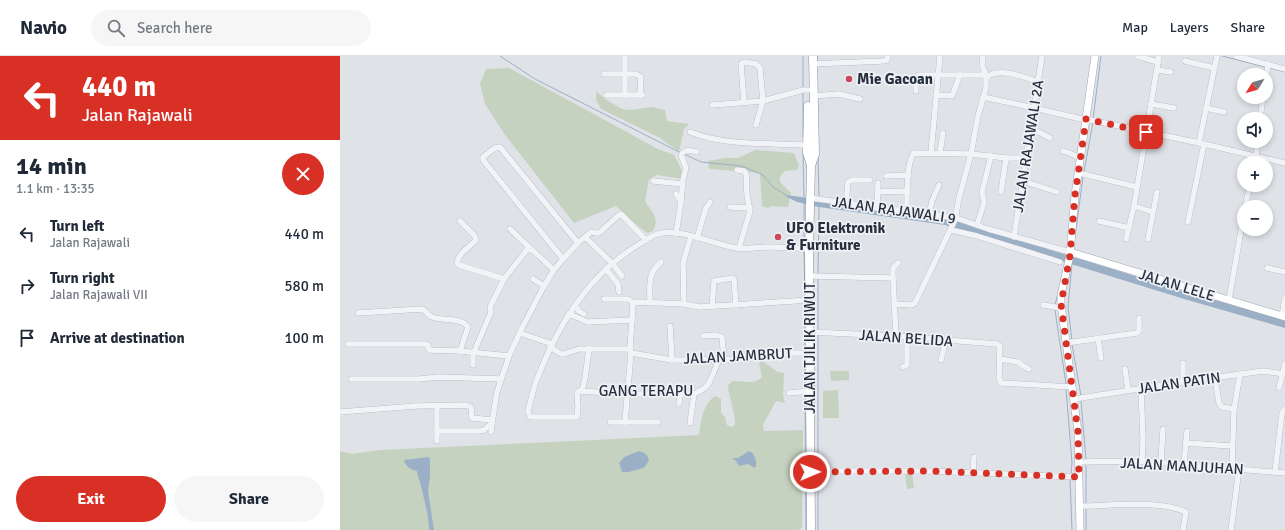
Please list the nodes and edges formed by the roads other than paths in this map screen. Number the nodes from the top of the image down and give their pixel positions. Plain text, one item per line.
1 (625, 56) edge
2 (808, 56) edge
3 (888, 56) edge
4 (940, 56) edge
5 (982, 56) edge
6 (1042, 56) edge
7 (1095, 56) edge
8 (1136, 56) edge
9 (1217, 56) edge
10 (1236, 56) edge
11 (1159, 59) edge
12 (813, 60) edge
13 (1184, 61) dead end
14 (1268, 64) junction
15 (1214, 68) junction
16 (1267, 68) edge
17 (1285, 68) edge
18 (1157, 70) junction
19 (1171, 72) dead end
20 (604, 74) dead end
21 (625, 74) junction
22 (939, 75) junction
23 (960, 75) junction
24 (987, 75) junction
25 (1038, 82) junction
26 (916, 91) dead end
27 (811, 93) junction
28 (606, 95) dead end
29 (625, 95) junction
30 (936, 96) junction
31 (984, 97) junction
32 (860, 99) dead end
33 (763, 101) junction
34 (744, 102) junction
35 (1151, 104) junction
36 (712, 105) dead end
37 (1034, 108) junction
38 (1174, 108) dead end
39 (1206, 108) junction
40 (1224, 112) dead end
41 (1090, 120) junction
42 (756, 125) dead end
43 (1031, 128) junction
44 (690, 132) dead end
45 (1146, 132) junction
46 (943, 133) dead end
47 (1050, 138) dead end
48 (1202, 144) junction
49 (808, 146) junction
50 (1257, 148) edge
51 (1063, 151) dead end
52 (697, 152) dead end
53 (931, 153) junction
54 (940, 153) junction
55 (971, 154) junction
56 (991, 156) junction
57 (1256, 156) joint
58 (1006, 158) junction
59 (1026, 158) junction
60 (1081, 158) junction
61 (1273, 160) edge
62 (1285, 163) edge
63 (811, 166) junction
64 (737, 170) dead end
65 (1082, 174) junction
66 (909, 175) junction
67 (886, 176) dead end
68 (870, 180) dead end
69 (654, 181) dead end
70 (1023, 181) junction
71 (683, 184) junction
72 (878, 184) dead end
73 (939, 185) dead end
74 (1137, 187) junction
75 (907, 191) junction
76 (878, 192) junction
77 (1001, 192) dead end
78 (1057, 192) dead end
79 (1157, 192) dead end
80 (676, 194) dead end
81 (682, 202) junction
82 (710, 202) dead end
83 (810, 203) junction
84 (846, 204) junction
85 (1134, 206) junction
86 (730, 207) dead end
87 (750, 208) junction
88 (877, 208) junction
89 (907, 211) junction
90 (1153, 212) junction
91 (929, 214) junction
92 (955, 219) junction
93 (460, 221) dead end
94 (1099, 221) dead end
95 (1188, 222) dead end
96 (977, 225) junction
97 (952, 228) junction
98 (1129, 228) junction
99 (510, 229) dead end
100 (676, 234) junction
101 (1014, 236) junction
102 (1240, 236) edge
103 (585, 237) junction
104 (694, 237) junction
105 (1126, 239) dead end
106 (1148, 239) dead end
107 (646, 240) junction
108 (578, 242) junction
109 (529, 247) junction
110 (739, 248) junction
111 (809, 249) junction
112 (1069, 257) junction
113 (563, 259) junction
114 (661, 262) dead end
115 (1060, 262) dead end
116 (612, 263) junction
117 (898, 263) dead end
118 (1268, 268) dead end
119 (606, 269) junction
120 (554, 270) junction
121 (1285, 272) edge
122 (622, 276) dead end
123 (810, 276) junction
124 (892, 278) junction
125 (504, 279) junction
126 (533, 279) dead end
127 (544, 286) junction
128 (619, 292) dead end
129 (1285, 298) edge
130 (604, 299) dead end
131 (810, 300) junction
132 (1229, 300) junction
133 (634, 303) junction
134 (650, 303) junction
135 (684, 304) junction
136 (894, 304) junction
137 (736, 305) junction
138 (1043, 305) dead end
139 (575, 306) junction
140 (712, 306) junction
141 (1061, 308) junction
142 (358, 313) dead end
143 (569, 314) junction
144 (584, 314) dead end
145 (1283, 317) edge
146 (1139, 318) dead end
147 (632, 320) junction
148 (670, 326) dead end
149 (810, 332) junction
150 (520, 334) junction
151 (703, 336) dead end
152 (896, 336) junction
153 (907, 338) junction
154 (1098, 338) junction
155 (946, 340) junction
156 (1066, 343) junction
157 (348, 344) dead end
158 (551, 346) junction
159 (589, 349) junction
160 (460, 351) junction
161 (631, 351) junction
162 (474, 352) junction
163 (810, 353) junction
164 (509, 356) junction
165 (1102, 358) dead end
166 (721, 359) junction
167 (1000, 359) junction
168 (672, 360) junction
169 (941, 360) dead end
170 (1183, 363) dead end
171 (473, 364) dead end
172 (1285, 364) edge
173 (903, 367) dead end
174 (1029, 369) dead end
175 (1125, 370) dead end
176 (1240, 374) junction
177 (1284, 374) edge
178 (1215, 378) junction
179 (351, 379) dead end
180 (501, 379) junction
181 (1183, 382) junction
182 (1072, 387) junction
183 (1279, 388) dead end
184 (1141, 389) junction
185 (810, 390) junction
186 (1128, 390) junction
187 (580, 391) junction
188 (789, 393) dead end
189 (627, 394) junction
190 (680, 394) junction
191 (694, 394) junction
192 (1074, 399) junction
193 (679, 404) dead end
194 (437, 406) junction
195 (1234, 409) junction
196 (1285, 409) edge
197 (340, 412) edge
198 (492, 422) junction
199 (610, 422) dead end
200 (625, 422) junction
201 (658, 422) dead end
202 (690, 423) dead end
203 (1163, 429) dead end
204 (437, 431) junction
205 (1186, 431) dead end
206 (491, 432) dead end
207 (437, 440) dead end
208 (1185, 443) junction
209 (1232, 446) junction
210 (974, 457) dead end
211 (1142, 461) junction
212 (1079, 462) junction
213 (1161, 462) junction
214 (1184, 464) junction
215 (1232, 468) junction
216 (1239, 469) junction
217 (810, 472) junction
218 (1275, 472) junction
219 (1285, 472) edge
220 (973, 473) junction
221 (1079, 477) junction
222 (1080, 506) junction
223 (809, 528) edge
224 (1080, 530) edge
225 (1183, 530) edge
226 (1231, 530) edge

1 - 21 street
2 - 27 highway, JALAN TJILIK RIWUT
3 - 12 street
4 - 22 street
5 - 24 street
6 - 25 street, JALAN RAJAWALI 2A
7 - 41 main road
8 - 11 street
9 - 15 street
10 - 14 street
11 - 18 street
12 - 27 highway, JALAN TJILIK RIWUT
13 - 15 street
14 - 16 street
14 - 17 street
15 - 39 street
18 - 19 street
18 - 35 street
20 - 21 street
21 - 29 street
21 - 29 street
22 - 23 street
22 - 26 street
22 - 30 street
23 - 24 street
23 - 30 street
24 - 25 street
24 - 31 street
25 - 37 street, JALAN RAJAWALI 2A
27 - 32 street
27 - 33 street
27 - 49 highway, JALAN TJILIK RIWUT
27 - 63 highway, JALAN TJILIK RIWUT
28 - 29 street
30 - 53 street
31 - 37 street
31 - 55 street
33 - 34 street
33 - 34 street
33 - 42 street
34 - 36 street
35 - 38 street
35 - 45 street
37 - 41 street
37 - 43 street, JALAN RAJAWALI 2A
39 - 40 street
39 - 48 street
41 - 45 street
41 - 60 main road
43 - 47 street
43 - 59 street, JALAN RAJAWALI 2A
44 - 49 street
45 - 48 street
45 - 74 street
46 - 54 street
48 - 57 street
48 - 95 street
49 - 63 highway, JALAN TJILIK RIWUT
50 - 57 street
51 - 60 street
52 - 71 street
53 - 54 street
53 - 66 street
54 - 55 street
55 - 56 street
55 - 92 street
56 - 58 street
56 - 96 street
58 - 59 street
58 - 77 street
59 - 70 street, JALAN RAJAWALI 2A
60 - 65 main road
61 - 62 street
63 - 83 highway, JALAN TJILIK RIWUT
64 - 87 street
65 - 74 street
65 - 112 main road
66 - 67 street
66 - 75 street
68 - 84 street
69 - 71 street
70 - 78 street
70 - 101 street, JALAN RAJAWALI 2A
71 - 81 street
72 - 76 street
73 - 91 street
74 - 85 street
75 - 76 street
75 - 89 street
76 - 88 street
79 - 90 street
80 - 81 street
81 - 100 street
82 - 104 street
83 - 84 street, JALAN RAJAWALI 9
83 - 111 highway, JALAN TJILIK RIWUT
84 - 88 street, JALAN RAJAWALI 9
85 - 90 street
85 - 98 street
86 - 87 street
87 - 110 street
88 - 89 street, JALAN RAJAWALI 9
89 - 91 street, JALAN RAJAWALI 9
90 - 106 street
91 - 92 street, JALAN RAJAWALI 9
92 - 96 street, JALAN RAJAWALI 9
92 - 97 street
93 - 125 street
94 - 98 street
96 - 101 street, JALAN RAJAWALI 9
97 - 115 street
97 - 136 street
98 - 105 street
99 - 109 street
100 - 104 street
100 - 107 street
101 - 112 street, JALAN RAJAWALI 9
102 - 132 street
103 - 107 street
103 - 108 street
103 - 116 street
104 - 110 street
104 - 135 street
107 - 116 street
108 - 113 street
108 - 113 street
109 - 120 street
109 - 125 street
110 - 111 street
111 - 123 highway, JALAN TJILIK RIWUT
112 - 132 main road, JALAN LELE
112 - 141 main road
113 - 120 street
114 - 134 street
116 - 119 street
116 - 122 street
117 - 124 street
118 - 121 street
119 - 128 street
119 - 139 street
120 - 127 street
123 - 124 street
123 - 131 highway, JALAN TJILIK RIWUT
124 - 136 street
125 - 162 street
126 - 127 street
127 - 150 street
129 - 145 street
130 - 133 street
131 - 137 street
131 - 149 highway, JALAN TJILIK RIWUT
132 - 145 main road, JALAN LELE
133 - 134 street
133 - 147 street
134 - 135 street
135 - 140 street
136 - 152 street
137 - 140 street
137 - 140 street
138 - 141 street
139 - 143 street
139 - 144 street
141 - 156 main road
142 - 160 street
143 - 147 street
143 - 158 street
146 - 154 street
147 - 161 street
148 - 168 street
149 - 152 street, JALAN BELIDA
149 - 163 highway, JALAN TJILIK RIWUT
150 - 158 street, JALAN JAMBRUT
150 - 164 street
151 - 166 street
152 - 153 street, JALAN BELIDA
153 - 155 street, JALAN BELIDA
153 - 173 street
154 - 156 street
154 - 165 street
155 - 167 street, JALAN BELIDA
155 - 169 street
156 - 182 main road
157 - 160 street
158 - 159 street, JALAN JAMBRUT
158 - 187 street
159 - 161 street, JALAN JAMBRUT
159 - 187 street
160 - 162 street
161 - 168 street, JALAN JAMBRUT
161 - 189 street
162 - 164 street
162 - 171 street
163 - 166 street, JALAN JAMBRUT
163 - 185 highway, JALAN TJILIK RIWUT
164 - 180 street
166 - 168 street, JALAN JAMBRUT
166 - 191 street, GANG TERAPU
167 - 174 street
167 - 182 street
170 - 181 street
172 - 177 street
175 - 186 street
176 - 177 street, JALAN PATIN
176 - 178 street, JALAN PATIN
176 - 195 street
177 - 183 street
178 - 181 street, JALAN PATIN
178 - 195 street
179 - 180 street
180 - 198 street
181 - 184 street, JALAN PATIN
182 - 192 main road
184 - 186 street, JALAN PATIN
184 - 211 street
185 - 188 street
185 - 217 highway, JALAN TJILIK RIWUT
186 - 192 street, JALAN PATIN
187 - 189 street, GANG TERAPU
189 - 190 street, GANG TERAPU
189 - 200 street
190 - 191 street, GANG TERAPU
190 - 193 street
191 - 202 street
192 - 212 main road
194 - 197 street
194 - 198 street
194 - 204 street
195 - 209 street
196 - 218 street
198 - 204 street
198 - 206 street
199 - 200 street
200 - 201 street
203 - 213 street
204 - 207 street
205 - 208 street
208 - 209 street
208 - 214 street
209 - 215 street
210 - 220 street
211 - 212 street, JALAN MANJUHAN
211 - 213 street, JALAN MANJUHAN
212 - 221 main road
213 - 214 street, JALAN MANJUHAN
214 - 215 street, JALAN MANJUHAN
215 - 216 street, JALAN MANJUHAN
216 - 218 street, JALAN MANJUHAN
216 - 226 street
217 - 220 street
217 - 223 highway, JALAN TJILIK RIWUT
218 - 219 street, JALAN MANJUHAN
220 - 221 street
221 - 222 main road
222 - 224 main road
222 - 225 street

